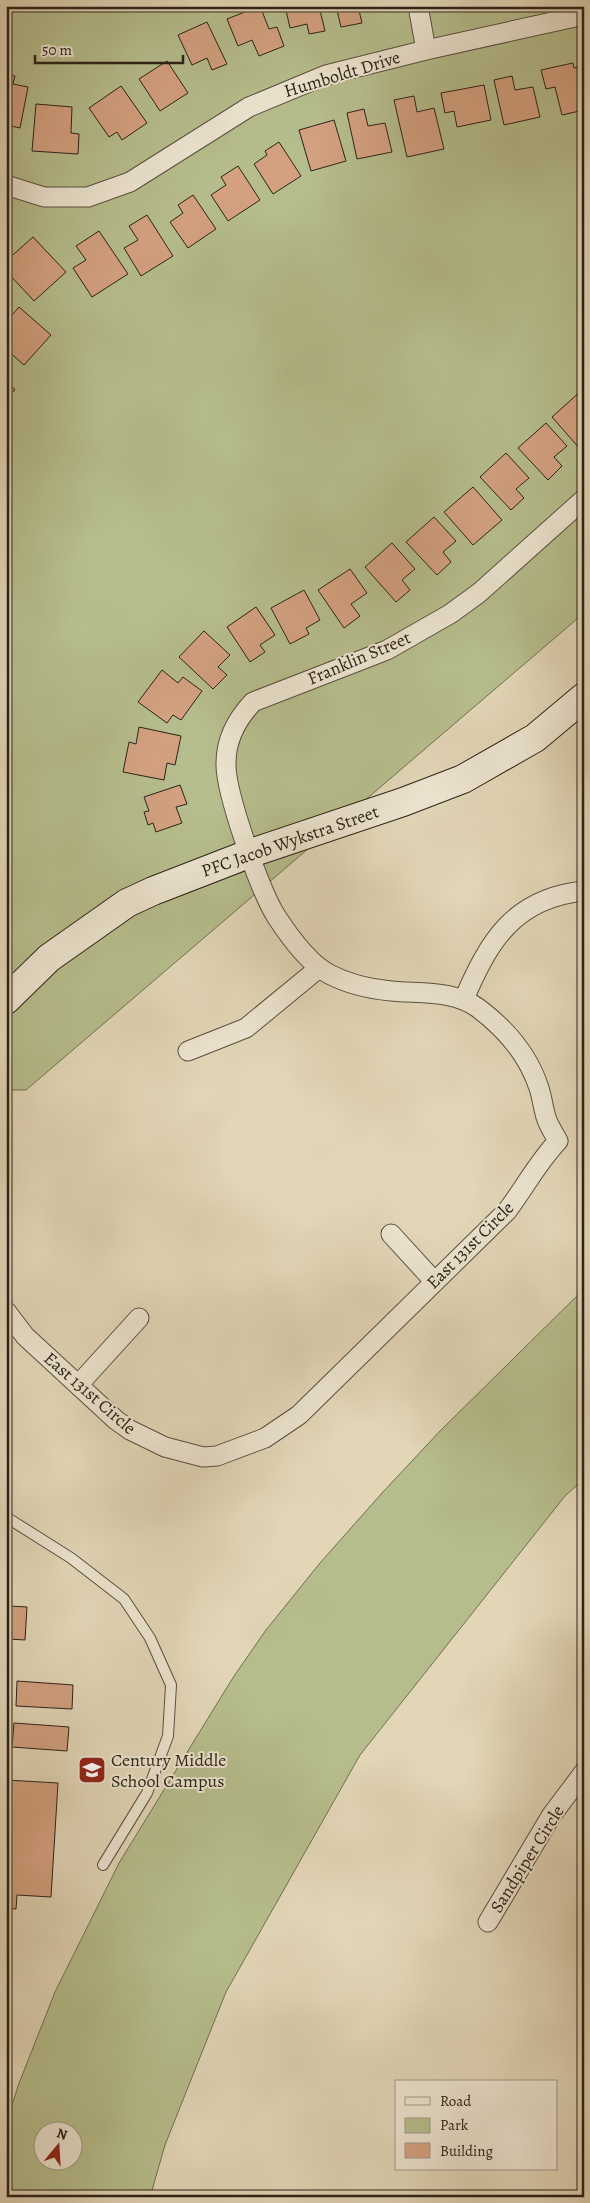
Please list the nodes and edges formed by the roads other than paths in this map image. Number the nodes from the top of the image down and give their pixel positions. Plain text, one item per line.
1 (418, 6) edge
2 (584, 15) edge
3 (426, 50) junction
4 (6, 185) edge
5 (584, 499) edge
6 (584, 698) edge
7 (251, 853) junction
8 (584, 891) edge
9 (319, 968) junction
10 (464, 999) junction
11 (6, 1000) edge
12 (188, 1051) dead end
13 (391, 1234) dead end
14 (434, 1281) junction
15 (6, 1311) edge
16 (139, 1318) dead end
17 (79, 1384) junction
18 (6, 1517) edge
19 (584, 1772) edge
20 (104, 1865) dead end
21 (488, 1922) dead end

1 - 3 street
2 - 3 street, Humboldt Drive
3 - 4 street, Humboldt Drive
5 - 7 street, Franklin Street
6 - 7 street, PFC Jacob Wykstra Street
7 - 9 street, East 131st Circle
7 - 11 street, PFC Jacob Wykstra Street
8 - 10 street
9 - 10 street, East 131st Circle
9 - 12 street
10 - 14 street, East 131st Circle
13 - 14 street
14 - 17 street, East 131st Circle
15 - 17 street, East 131st Circle
16 - 17 street
18 - 20 lane
19 - 21 street, Sandpiper Circle

